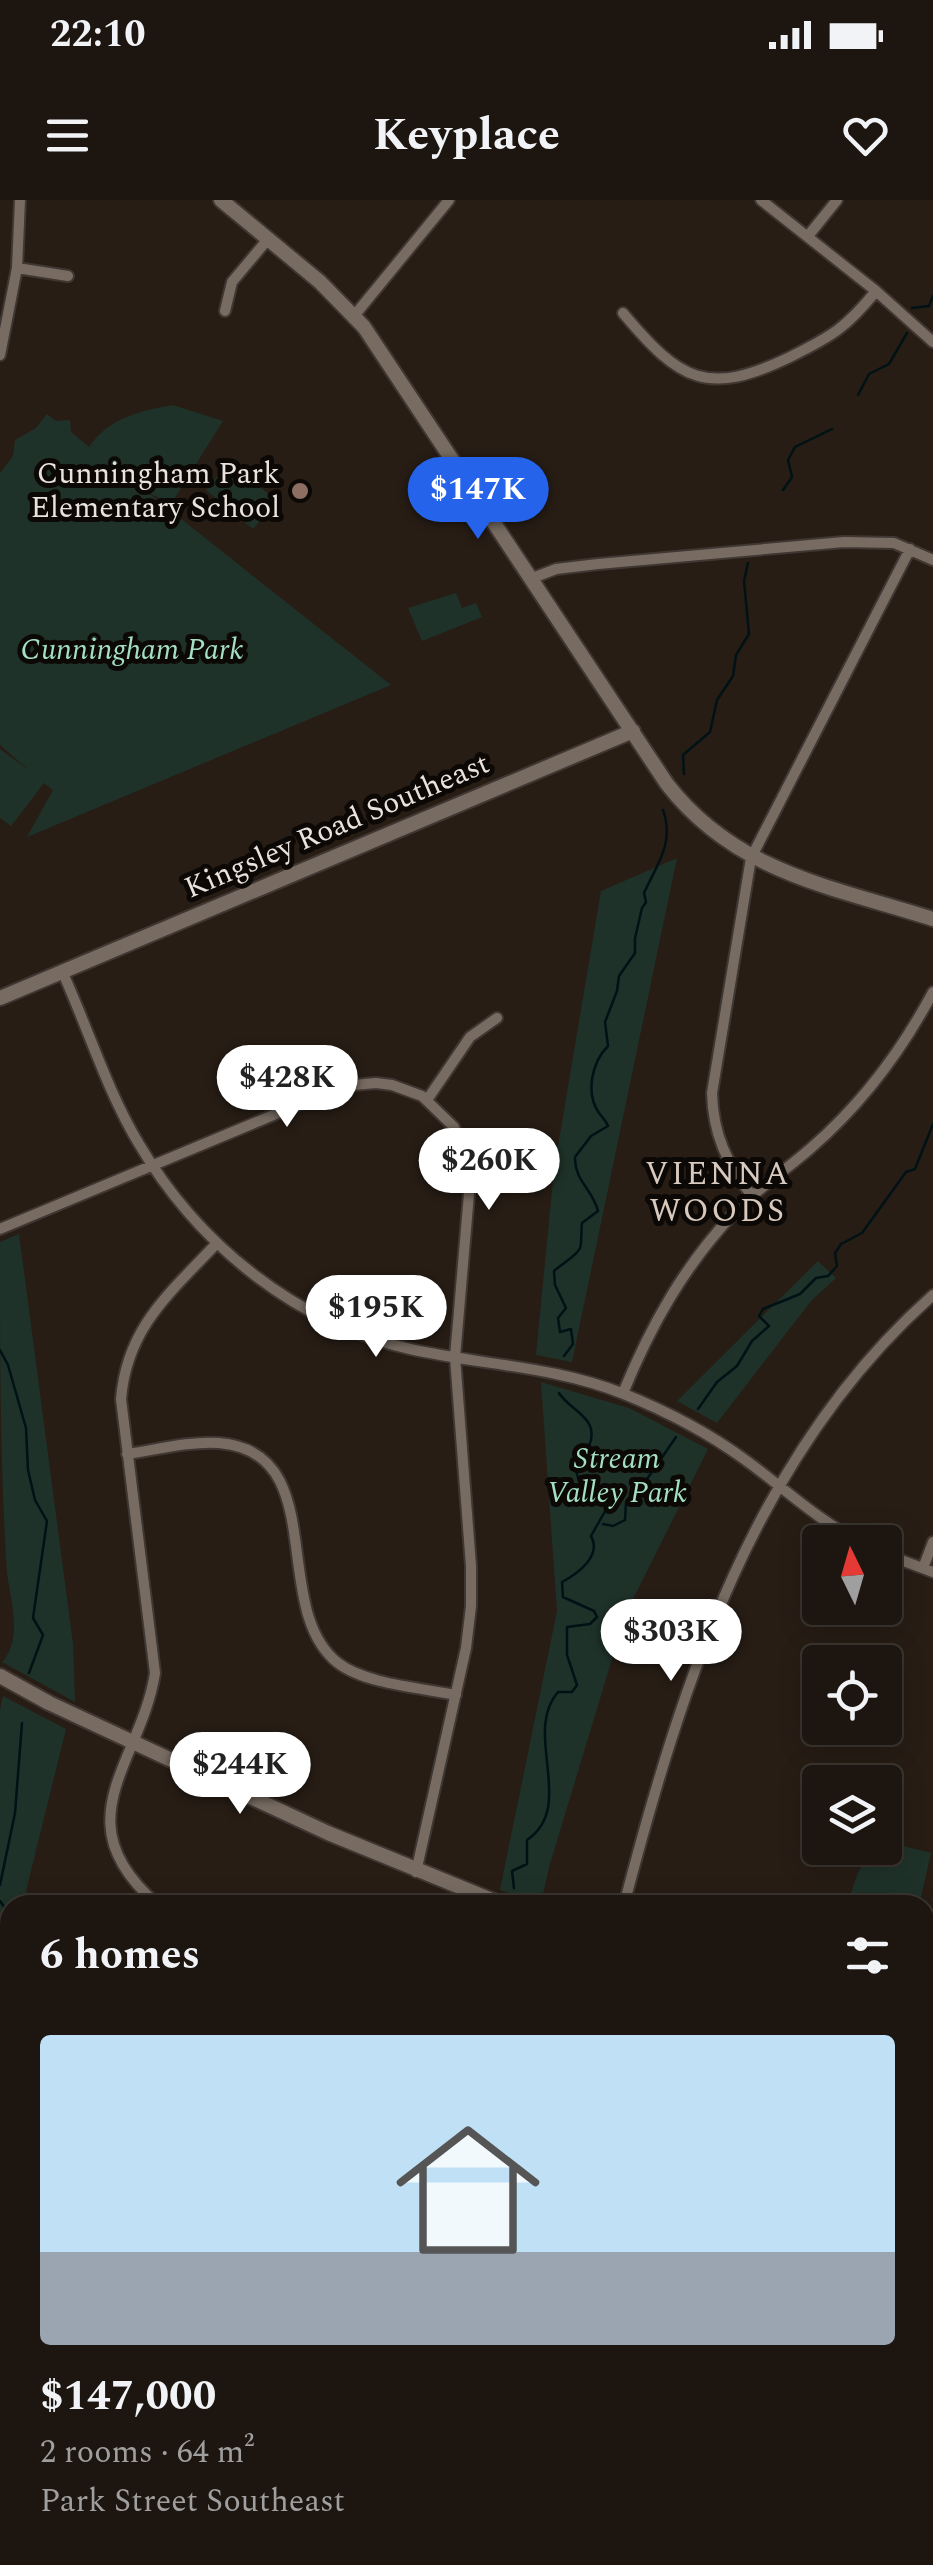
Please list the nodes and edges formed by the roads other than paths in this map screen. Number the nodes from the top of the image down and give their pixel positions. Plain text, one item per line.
1 (20, 200) edge
2 (221, 200) edge
3 (449, 200) edge
4 (761, 200) edge
5 (837, 200) edge
6 (808, 236) junction
7 (268, 238) junction
8 (18, 268) junction
9 (68, 276) dead end
10 (876, 291) junction
11 (226, 312) dead end
12 (623, 314) dead end
13 (354, 316) junction
14 (933, 342) edge
15 (0, 355) edge
16 (910, 549) junction
17 (933, 560) edge
18 (530, 579) junction
19 (632, 731) junction
20 (751, 858) junction
21 (933, 919) edge
22 (62, 972) junction
23 (933, 992) edge
24 (0, 998) edge
25 (497, 1018) dead end
26 (427, 1100) junction
27 (152, 1165) junction
28 (752, 1196) junction
29 (0, 1229) edge
30 (217, 1243) junction
31 (933, 1295) edge
32 (455, 1357) junction
33 (623, 1393) junction
34 (127, 1454) junction
35 (777, 1486) junction
36 (830, 1525) edge
37 (933, 1542) edge
38 (902, 1560) edge
39 (928, 1570) edge
40 (0, 1676) edge
41 (456, 1695) junction
42 (132, 1742) junction
43 (416, 1872) junction
44 (149, 1895) edge
45 (477, 1895) edge
46 (627, 1895) edge

1 - 8 street
2 - 7 street
3 - 13 street
4 - 6 street
5 - 6 street
6 - 10 street
7 - 11 street
7 - 13 street
8 - 9 street
8 - 15 street
10 - 12 street
10 - 14 street
13 - 18 street
16 - 17 street
16 - 18 street
16 - 20 street
18 - 19 street
19 - 20 street
19 - 22 street, Kingsley Road Southeast
20 - 21 street
20 - 28 street
22 - 24 street, Kingsley Road Southeast
22 - 27 street
23 - 28 street
25 - 26 street
26 - 27 street
26 - 32 street
27 - 29 street
27 - 30 street
28 - 33 street
30 - 32 street
30 - 34 street
31 - 35 street
32 - 33 street
32 - 41 street
33 - 35 street
34 - 41 street
34 - 42 street
35 - 36 street
35 - 46 street
37 - 39 street
38 - 39 street
40 - 42 street
41 - 43 street
42 - 43 street
42 - 44 street
43 - 45 street

